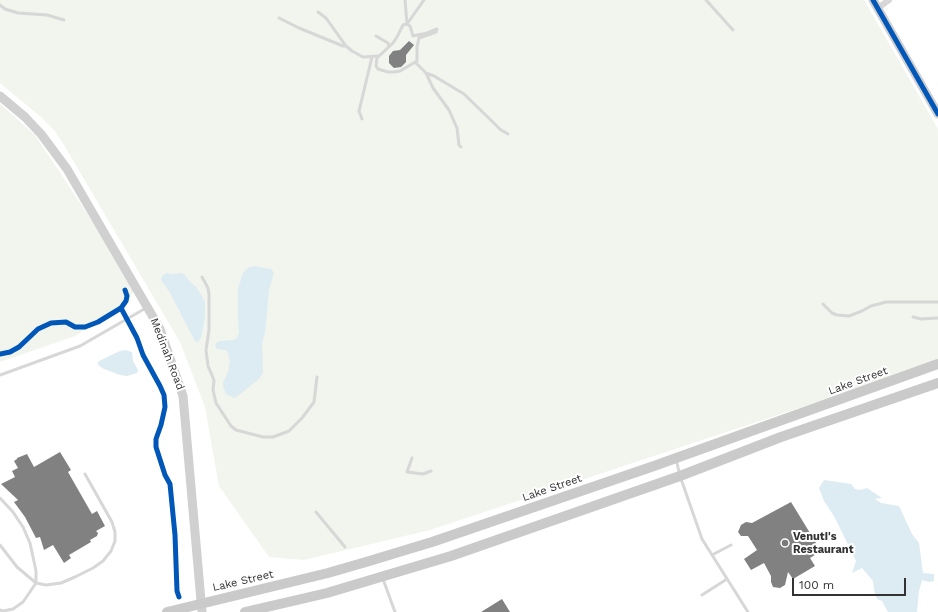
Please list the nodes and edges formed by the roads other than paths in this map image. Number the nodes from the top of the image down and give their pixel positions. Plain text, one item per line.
1 (404, 0) edge
2 (424, 0) edge
3 (706, 0) edge
4 (889, 0) edge
5 (876, 4) edge
6 (0, 5) edge
7 (318, 12) dead end
8 (279, 18) dead end
9 (64, 20) dead end
10 (407, 24) junction
11 (733, 30) dead end
12 (376, 36) dead end
13 (346, 46) junction
14 (389, 46) junction
15 (378, 56) junction
16 (372, 57) junction
17 (415, 62) junction
18 (426, 73) junction
19 (0, 96) edge
20 (938, 114) edge
21 (362, 119) dead end
22 (508, 134) dead end
23 (461, 147) dead end
24 (202, 277) dead end
25 (938, 302) edge
26 (823, 304) dead end
27 (148, 308) junction
28 (913, 317) dead end
29 (938, 318) edge
30 (938, 364) edge
31 (0, 374) edge
32 (317, 377) dead end
33 (938, 383) edge
34 (412, 458) dead end
35 (675, 458) junction
36 (430, 471) dead end
37 (85, 474) dead end
38 (680, 476) junction
39 (0, 498) edge
40 (316, 512) dead end
41 (731, 545) dead end
42 (0, 546) edge
43 (345, 546) dead end
44 (712, 555) junction
45 (382, 577) junction
46 (727, 579) junction
47 (36, 582) junction
48 (702, 594) dead end
49 (201, 608) edge
50 (279, 608) edge
51 (0, 610) edge
52 (167, 612) edge
53 (245, 612) edge
54 (396, 612) edge
55 (748, 612) edge

1 - 10 lane
2 - 10 lane
3 - 11 lane
4 - 5 street
5 - 20 main road
6 - 9 lane
7 - 13 lane
8 - 13 lane
10 - 14 lane
10 - 17 lane
12 - 14 lane
13 - 16 lane
14 - 15 lane
15 - 16 lane
15 - 17 lane
16 - 21 lane
17 - 18 lane
18 - 22 lane
18 - 23 lane
19 - 27 main road, Medinah Road
24 - 32 lane
25 - 26 lane
27 - 31 lane
27 - 49 main road, Medinah Road
28 - 29 lane
30 - 35 main road, Lake Street
33 - 38 main road
34 - 36 lane
35 - 38 lane
35 - 49 main road, Lake Street
37 - 47 lane
38 - 44 lane
38 - 45 main road
39 - 47 lane
40 - 43 lane
41 - 44 lane
42 - 47 lane
44 - 46 lane
45 - 50 main road
45 - 54 lane
46 - 48 lane
46 - 55 lane
47 - 51 lane
49 - 52 main road, Lake Street
50 - 53 main road

